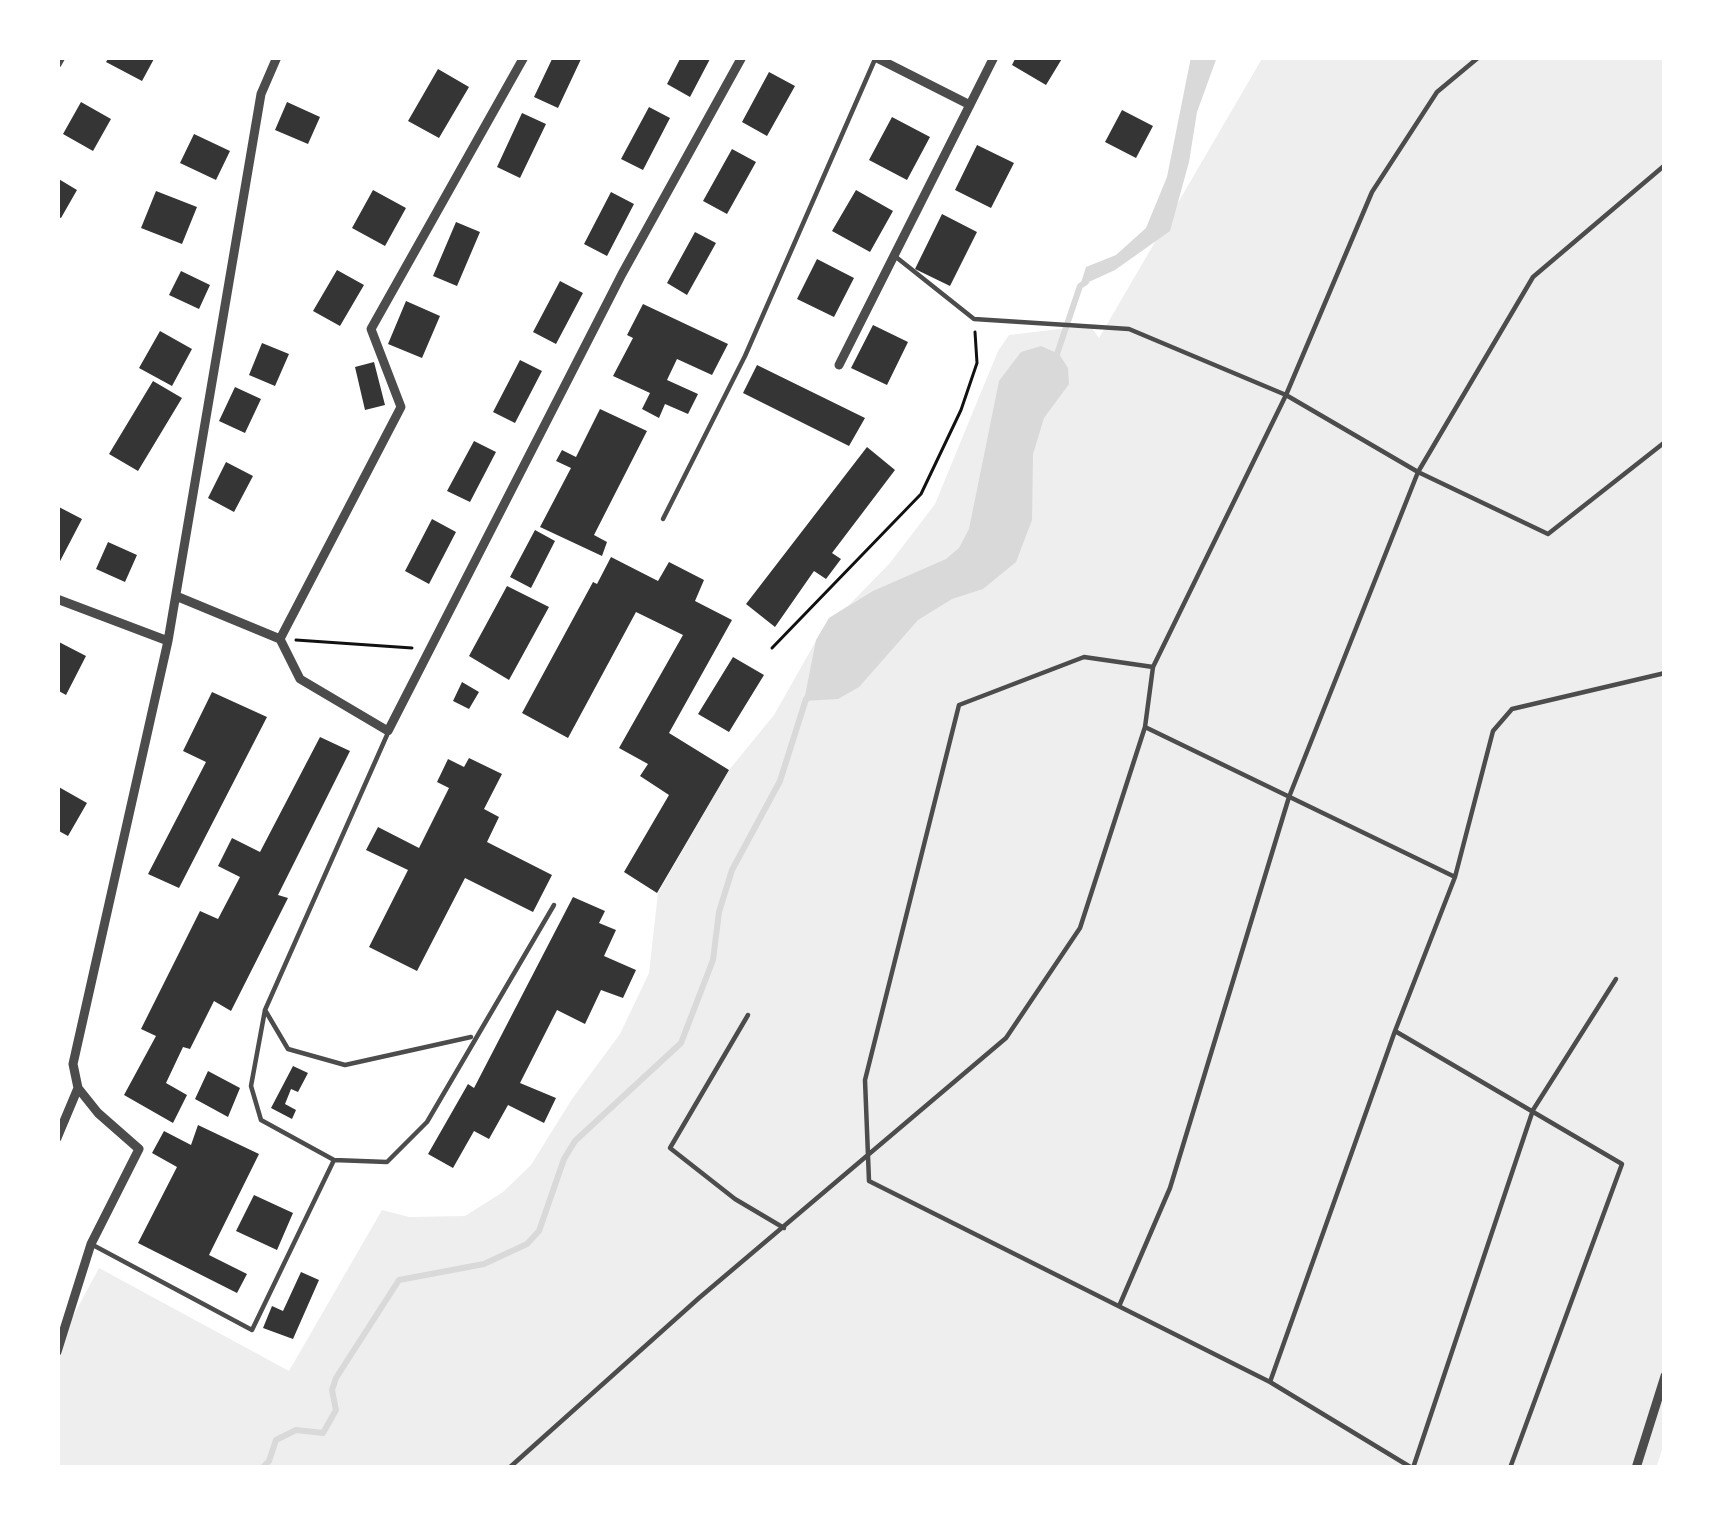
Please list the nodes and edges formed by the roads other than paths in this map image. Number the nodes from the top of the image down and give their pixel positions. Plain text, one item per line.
1 (277, 57) edge
2 (524, 57) edge
3 (742, 57) edge
4 (875, 57) edge
5 (994, 57) edge
6 (1479, 57) edge
7 (970, 104) junction
8 (1665, 165) edge
9 (894, 255) junction
10 (839, 365) dead end
11 (1286, 395) junction
12 (1665, 442) edge
13 (1418, 472) junction
14 (663, 519) dead end
15 (176, 596) junction
16 (57, 599) edge
17 (280, 639) junction
18 (168, 640) junction
19 (1153, 667) junction
20 (1665, 673) edge
21 (1145, 727) junction
22 (388, 731) junction
23 (1289, 797) junction
24 (1455, 877) junction
25 (554, 905) dead end
26 (1616, 980) dead end
27 (265, 1010) junction
28 (748, 1015) dead end
29 (1395, 1030) junction
30 (474, 1036) junction
31 (78, 1088) junction
32 (1533, 1110) junction
33 (57, 1138) edge
34 (868, 1157) junction
35 (334, 1160) junction
36 (784, 1228) junction
37 (91, 1244) junction
38 (1119, 1306) junction
39 (57, 1352) edge
40 (1665, 1376) edge
41 (1270, 1382) junction
42 (509, 1468) edge
43 (1413, 1468) edge
44 (1510, 1468) edge
45 (1636, 1468) edge

1 - 15 street
2 - 17 street
3 - 22 street
4 - 7 street
4 - 14 lane
5 - 7 street
6 - 11 lane
7 - 9 street
8 - 13 lane
9 - 10 street
9 - 11 lane
11 - 13 lane
11 - 19 lane
12 - 13 lane
13 - 23 lane
15 - 17 street
15 - 18 street
16 - 18 street
17 - 22 street
18 - 31 street
19 - 21 lane
19 - 34 lane
20 - 24 lane
21 - 23 lane
21 - 34 lane
22 - 27 lane
23 - 24 lane
23 - 38 lane
24 - 29 lane
25 - 30 lane
26 - 32 lane
27 - 30 lane
27 - 35 lane
28 - 36 lane
29 - 32 lane
29 - 41 lane
30 - 35 lane
31 - 33 street
31 - 37 street
32 - 43 lane
32 - 44 lane
34 - 36 lane
34 - 38 lane
35 - 37 lane
36 - 42 lane
37 - 39 street
38 - 41 lane
40 - 45 street
41 - 43 lane

